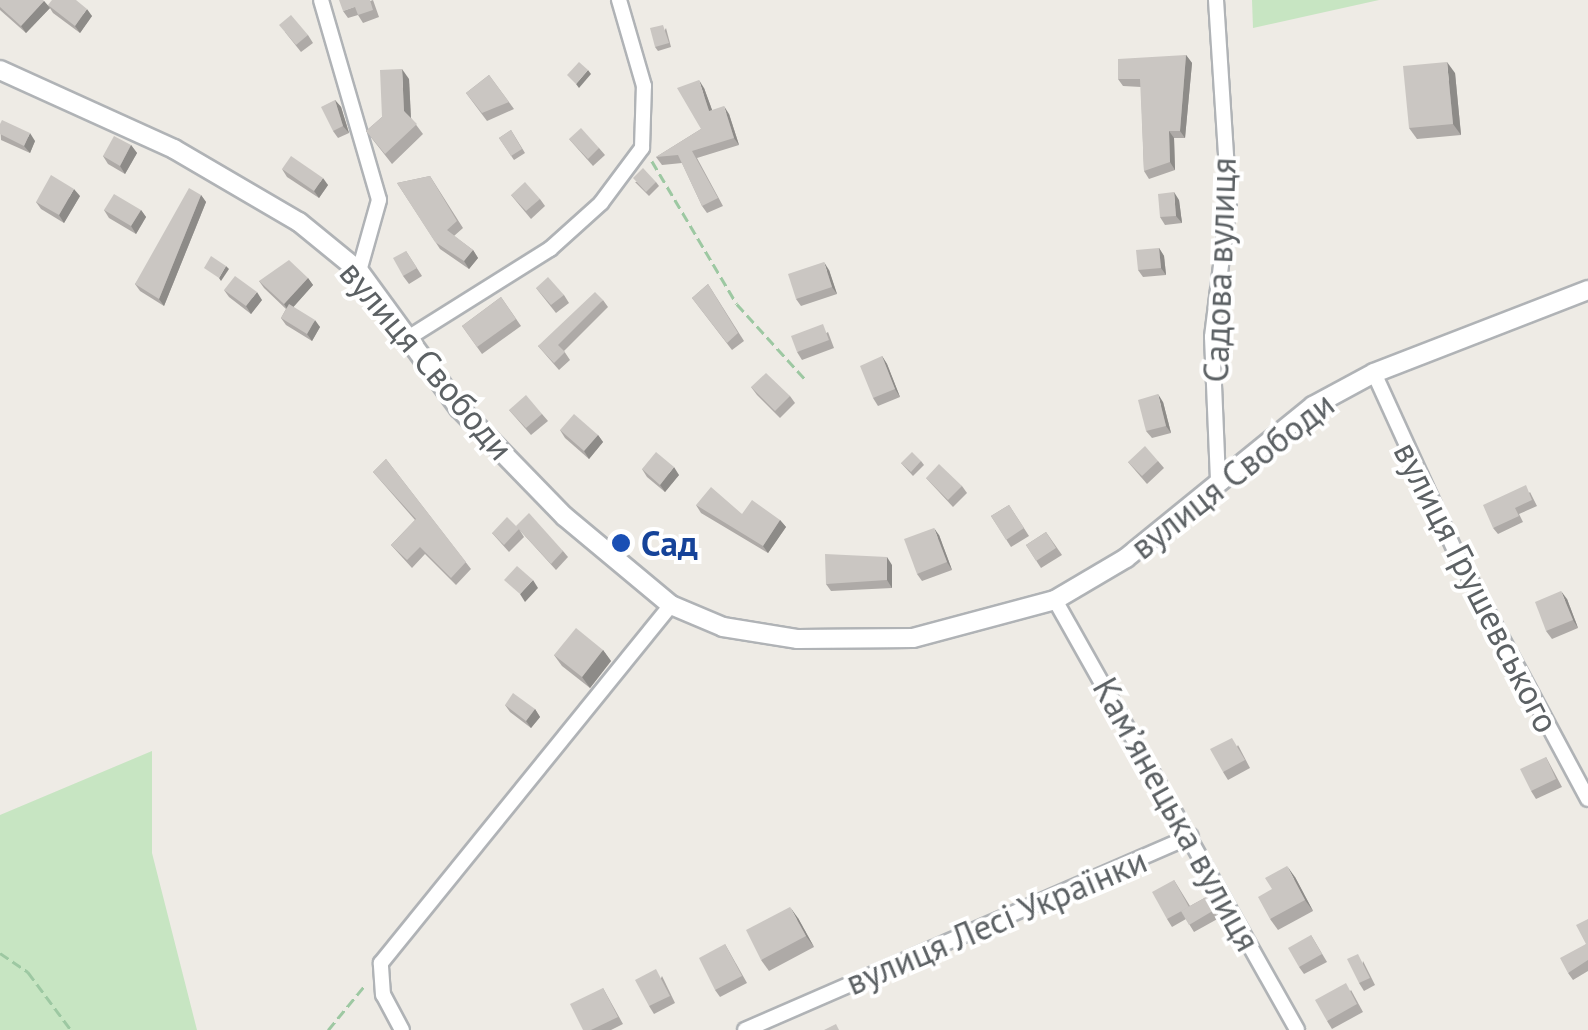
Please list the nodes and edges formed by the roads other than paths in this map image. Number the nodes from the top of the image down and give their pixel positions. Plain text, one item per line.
1 (321, 0) edge
2 (619, 0) edge
3 (1216, 0) edge
4 (0, 70) edge
5 (359, 271) junction
6 (1588, 290) edge
7 (408, 338) junction
8 (1374, 372) junction
9 (1218, 481) junction
10 (1054, 600) junction
11 (671, 605) junction
12 (1588, 799) edge
13 (1192, 836) junction
14 (402, 1030) edge
15 (745, 1030) edge
16 (1296, 1030) edge

1 - 5 street
2 - 7 street
3 - 9 street, Садова вулиця
4 - 5 street, вулиця Свободи
5 - 7 street, вулиця Свободи
6 - 8 street, вулиця Свободи
7 - 11 street, вулиця Свободи
8 - 9 street, вулиця Свободи
8 - 12 street, вулиця Грушевського
9 - 10 street, вулиця Свободи
10 - 11 street, вулиця Свободи
10 - 13 street, Камʼянецька вулиця
11 - 14 street
13 - 15 street, вулиця Лесі Українки
13 - 16 street, Камʼянецька вулиця

